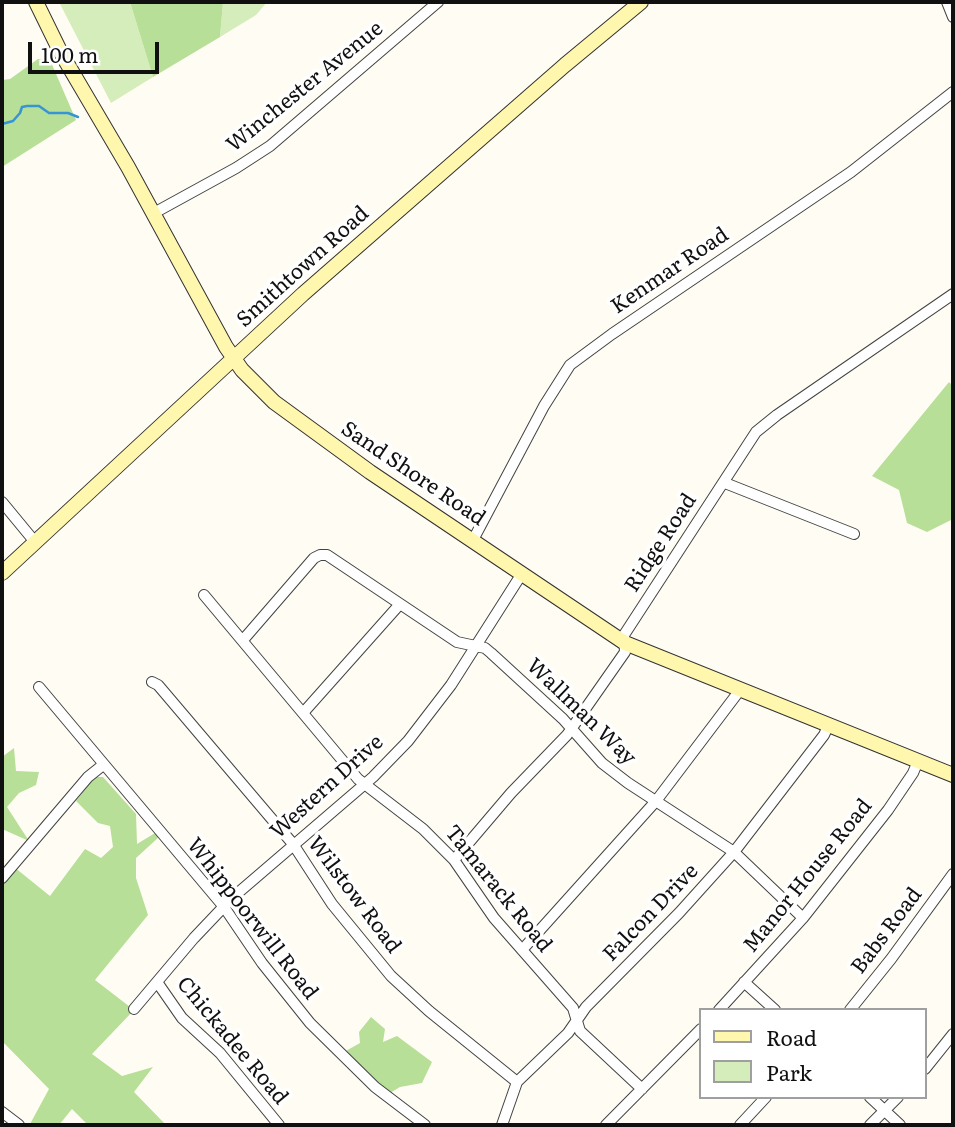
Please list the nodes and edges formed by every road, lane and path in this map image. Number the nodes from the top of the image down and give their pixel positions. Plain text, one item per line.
1 (36, 2) edge
2 (438, 2) edge
3 (641, 2) edge
4 (947, 2) edge
5 (953, 17) edge
6 (953, 92) edge
7 (154, 213) junction
8 (953, 295) edge
9 (233, 357) junction
10 (725, 483) junction
11 (2, 502) edge
12 (854, 534) dead end
13 (473, 540) junction
14 (35, 542) junction
15 (2, 573) edge
16 (522, 575) junction
17 (204, 595) dead end
18 (400, 604) junction
19 (243, 640) junction
20 (625, 643) junction
21 (477, 647) junction
22 (152, 682) dead end
23 (39, 687) dead end
24 (740, 690) junction
25 (303, 713) junction
26 (828, 724) junction
27 (571, 727) junction
28 (918, 761) junction
29 (103, 765) junction
30 (952, 770) edge
31 (364, 785) junction
32 (656, 801) junction
33 (293, 844) junction
34 (734, 852) junction
35 (454, 860) junction
36 (953, 874) edge
37 (2, 878) edge
38 (224, 907) junction
39 (803, 918) junction
40 (522, 950) junction
41 (157, 982) junction
42 (744, 982) junction
43 (721, 1008) edge
44 (773, 1008) edge
45 (852, 1008) edge
46 (134, 1009) dead end
47 (577, 1020) junction
48 (699, 1031) edge
49 (953, 1034) edge
50 (927, 1066) edge
51 (517, 1082) junction
52 (642, 1090) junction
53 (764, 1099) edge
54 (872, 1099) edge
55 (896, 1099) edge
56 (884, 1111) junction
57 (2, 1112) edge
58 (19, 1125) edge
59 (279, 1125) edge
60 (425, 1125) edge
61 (502, 1125) edge
62 (606, 1125) edge
63 (740, 1125) edge
64 (870, 1125) edge
65 (900, 1125) edge

1 - 7 street, Sand Shore Road
2 - 7 street, Winchester Avenue
3 - 9 street, Smithtown Road
4 - 5 street
6 - 13 street, Kenmar Road
7 - 9 street, Sand Shore Road
8 - 10 street, Ridge Road
9 - 13 street, Sand Shore Road
9 - 14 street, Smithtown Road
10 - 12 street
10 - 20 street, Ridge Road
11 - 14 street
13 - 16 street, Sand Shore Road
14 - 15 street, Smithtown Road
16 - 20 street, Sand Shore Road
16 - 21 street, Western Drive
17 - 19 street, Tamarack Road
18 - 19 street, Wallman Way
18 - 21 street, Wallman Way
18 - 25 street
19 - 25 street, Tamarack Road
20 - 24 street, Sand Shore Road
20 - 27 street, Ridge Road
21 - 27 street, Wallman Way
21 - 31 street, Western Drive
22 - 33 street, Wilstow Road
23 - 29 street, Whippoorwill Road
24 - 26 street, Sand Shore Road
24 - 32 street
25 - 31 street, Tamarack Road
26 - 28 street, Sand Shore Road
26 - 34 street, Falcon Drive
27 - 32 street, Wallman Way
27 - 35 street, Ridge Road
28 - 30 street, Sand Shore Road
28 - 39 street, Manor House Road
29 - 37 street
29 - 38 street, Whippoorwill Road
31 - 33 street, Western Drive
31 - 35 street, Tamarack Road
32 - 34 street, Wallman Way
32 - 40 street
33 - 38 street, Western Drive
33 - 51 street, Wilstow Road
34 - 39 street, Wallman Way
34 - 47 street, Falcon Drive
35 - 40 street, Tamarack Road
36 - 45 street, Babs Road
38 - 41 street, Western Drive
38 - 60 street, Whippoorwill Road
39 - 42 street, Manor House Road
40 - 47 street, Tamarack Road
41 - 46 street, Western Drive
41 - 59 street, Chickadee Road
42 - 43 street, Manor House Road
42 - 44 street
47 - 51 street, Falcon Drive
47 - 52 street, Tamarack Road
48 - 52 street
49 - 50 street
51 - 61 street, Falcon Drive
52 - 62 street
53 - 63 street
54 - 56 street
55 - 56 street
56 - 64 street
56 - 65 street
57 - 58 street

